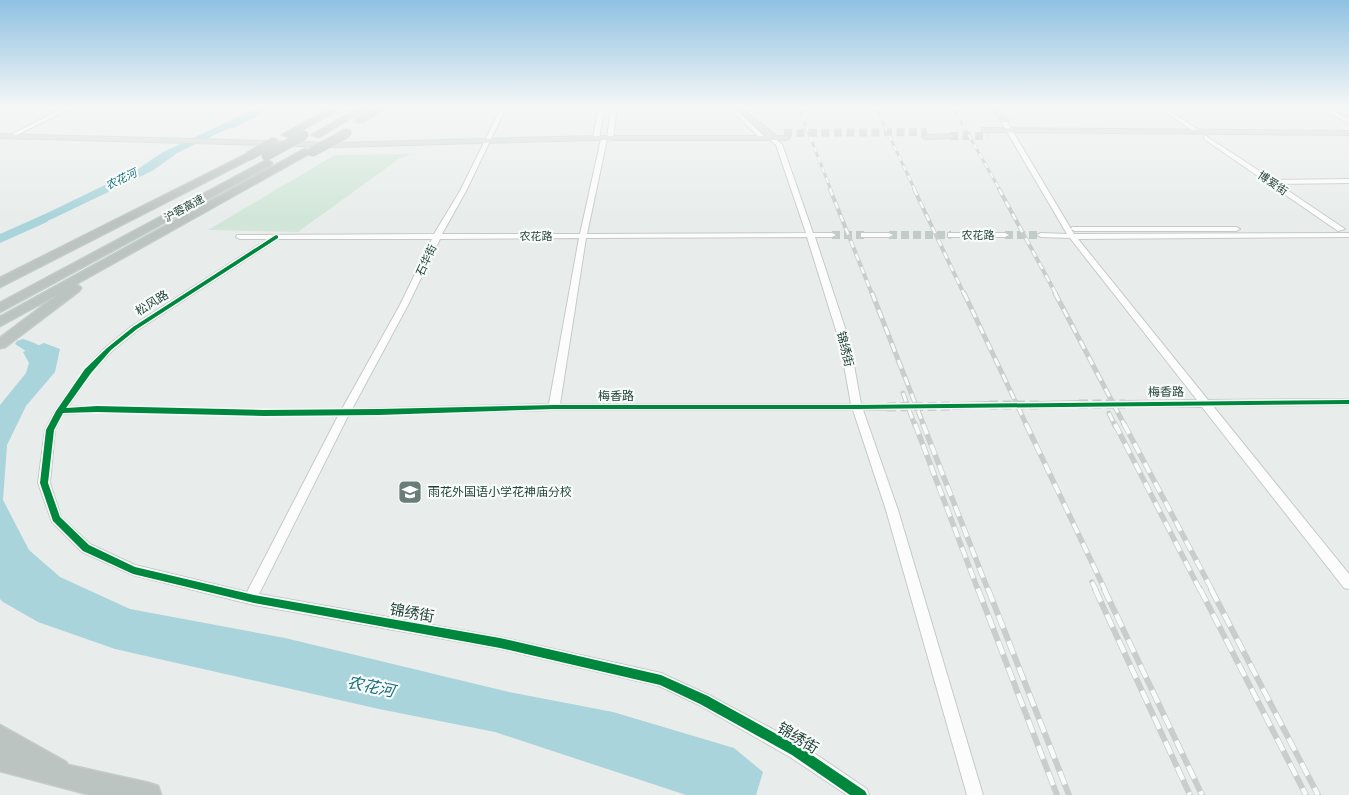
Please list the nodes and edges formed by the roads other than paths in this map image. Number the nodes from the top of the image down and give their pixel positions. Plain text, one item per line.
1 (267, 143) edge
2 (272, 143) edge
3 (289, 143) edge
4 (302, 143) edge
5 (322, 143) edge
6 (326, 143) edge
7 (384, 143) edge
8 (485, 143) edge
9 (602, 143) edge
10 (778, 143) edge
11 (1018, 143) edge
12 (1214, 143) edge
13 (308, 152) junction
14 (1349, 181) edge
15 (1272, 182) junction
16 (1345, 229) edge
17 (1070, 232) junction
18 (583, 235) junction
19 (811, 235) junction
20 (832, 235) tunnel mouth
21 (864, 235) tunnel mouth
22 (889, 235) tunnel mouth
23 (951, 235) tunnel mouth
24 (1005, 235) tunnel mouth
25 (1041, 235) tunnel mouth
26 (1349, 235) edge
27 (437, 236) junction
28 (240, 237) dead end
29 (276, 237) junction
30 (136, 248) junction
31 (0, 281) edge
32 (75, 283) junction
33 (0, 298) edge
34 (50, 307) junction
35 (0, 308) edge
36 (0, 322) edge
37 (0, 344) edge
38 (0, 355) edge
39 (1349, 402) edge
40 (1207, 403) junction
41 (1079, 404) tunnel mouth
42 (1125, 404) tunnel mouth
43 (989, 405) tunnel mouth
44 (1039, 405) tunnel mouth
45 (554, 406) junction
46 (953, 406) tunnel mouth
47 (857, 407) junction
48 (887, 407) tunnel mouth
49 (60, 411) junction
50 (345, 412) junction
51 (1349, 584) edge
52 (250, 598) junction
53 (0, 736) edge
54 (0, 759) edge
55 (77, 780) junction
56 (149, 795) edge
57 (861, 795) edge
58 (976, 795) edge

1 - 7 main road
2 - 31 highway, bridge
3 - 33 highway, 沪蓉高速, bridge
4 - 35 highway, 沪蓉高速
5 - 13 highway, bridge
6 - 13 highway, bridge
8 - 27 street, 石华街
9 - 18 street
10 - 19 street, 锦绣街
11 - 17 street
12 - 15 street, 博爱街
13 - 30 highway
14 - 15 street
15 - 16 street, 博爱街
16 - 17 street
17 - 25 street
17 - 26 street
17 - 40 street
18 - 19 street, 农花路
18 - 27 street, 农花路
18 - 45 street
19 - 20 street, 农花路
19 - 47 street, 锦绣街
21 - 22 street
23 - 24 street, 农花路
27 - 29 street, 农花路
27 - 50 street, 石华街
28 - 29 street, 农花路
29 - 49 street, 松风路
30 - 32 highway
30 - 32 highway
32 - 34 highway
32 - 36 highway
34 - 37 highway
34 - 38 highway
39 - 40 street, 梅香路
40 - 42 street, 梅香路
40 - 51 street
41 - 44 street
43 - 46 street
45 - 47 street, 梅香路
45 - 50 street, 梅香路
47 - 48 street, 梅香路
47 - 58 street, 锦绣街
49 - 50 street, 梅香路
49 - 52 street, 锦绣街
50 - 52 street, 石华街
52 - 57 street, 锦绣街
53 - 55 highway
54 - 55 highway
55 - 56 highway

